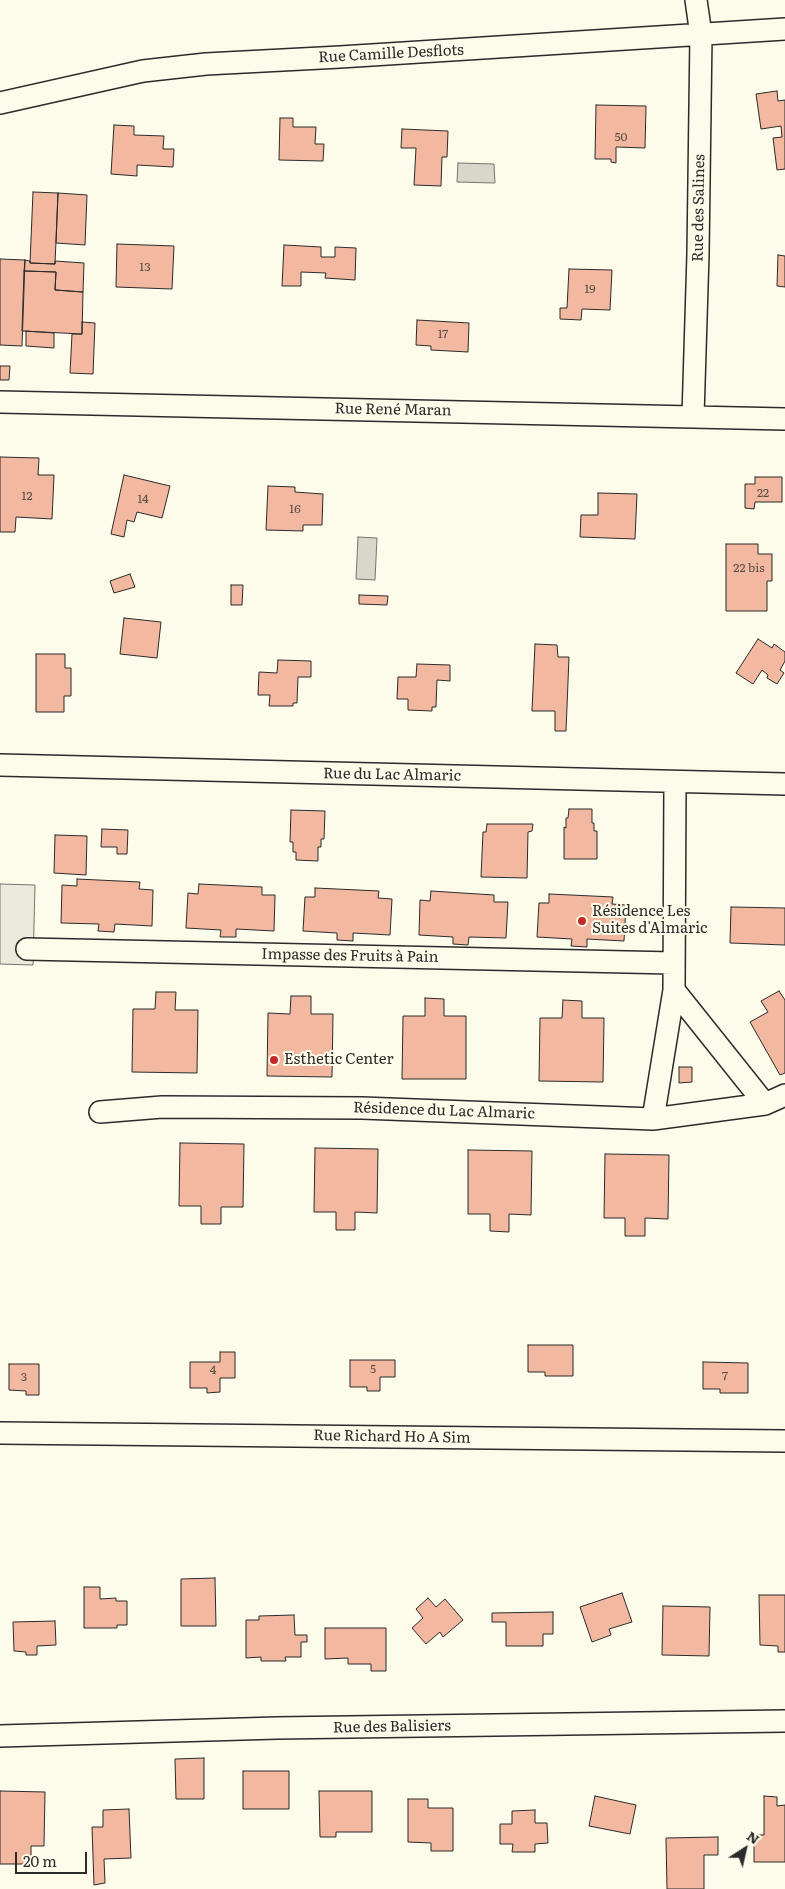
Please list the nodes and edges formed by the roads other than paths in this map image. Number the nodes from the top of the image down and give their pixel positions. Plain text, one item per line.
1 (696, 0) edge
2 (785, 29) edge
3 (701, 35) junction
4 (0, 103) edge
5 (0, 402) edge
6 (693, 416) junction
7 (785, 420) edge
8 (0, 765) edge
9 (675, 782) junction
10 (785, 784) edge
11 (27, 949) dead end
12 (674, 963) junction
13 (674, 990) junction
14 (785, 1095) edge
15 (765, 1104) junction
16 (100, 1112) dead end
17 (653, 1119) junction
18 (0, 1433) edge
19 (785, 1441) edge
20 (785, 1721) edge
21 (0, 1736) edge

1 - 3 street, Rue des Salines
2 - 3 street, Rue Camille Desflots
3 - 4 street, Rue Camille Desflots
3 - 6 street, Rue des Salines
5 - 6 street, Rue René Maran
6 - 7 street, Rue René Maran
8 - 9 street, Rue du Lac Almaric
9 - 10 street, Rue du Lac Almaric
9 - 12 street
11 - 12 street, Impasse des Fruits à Pain
12 - 13 street
13 - 15 street
13 - 17 street
14 - 15 street, Résidence du Lac Almaric
15 - 17 street, Résidence du Lac Almaric
16 - 17 street, Résidence du Lac Almaric
18 - 19 street, Rue Richard Ho A Sim
20 - 21 street, Rue des Balisiers

